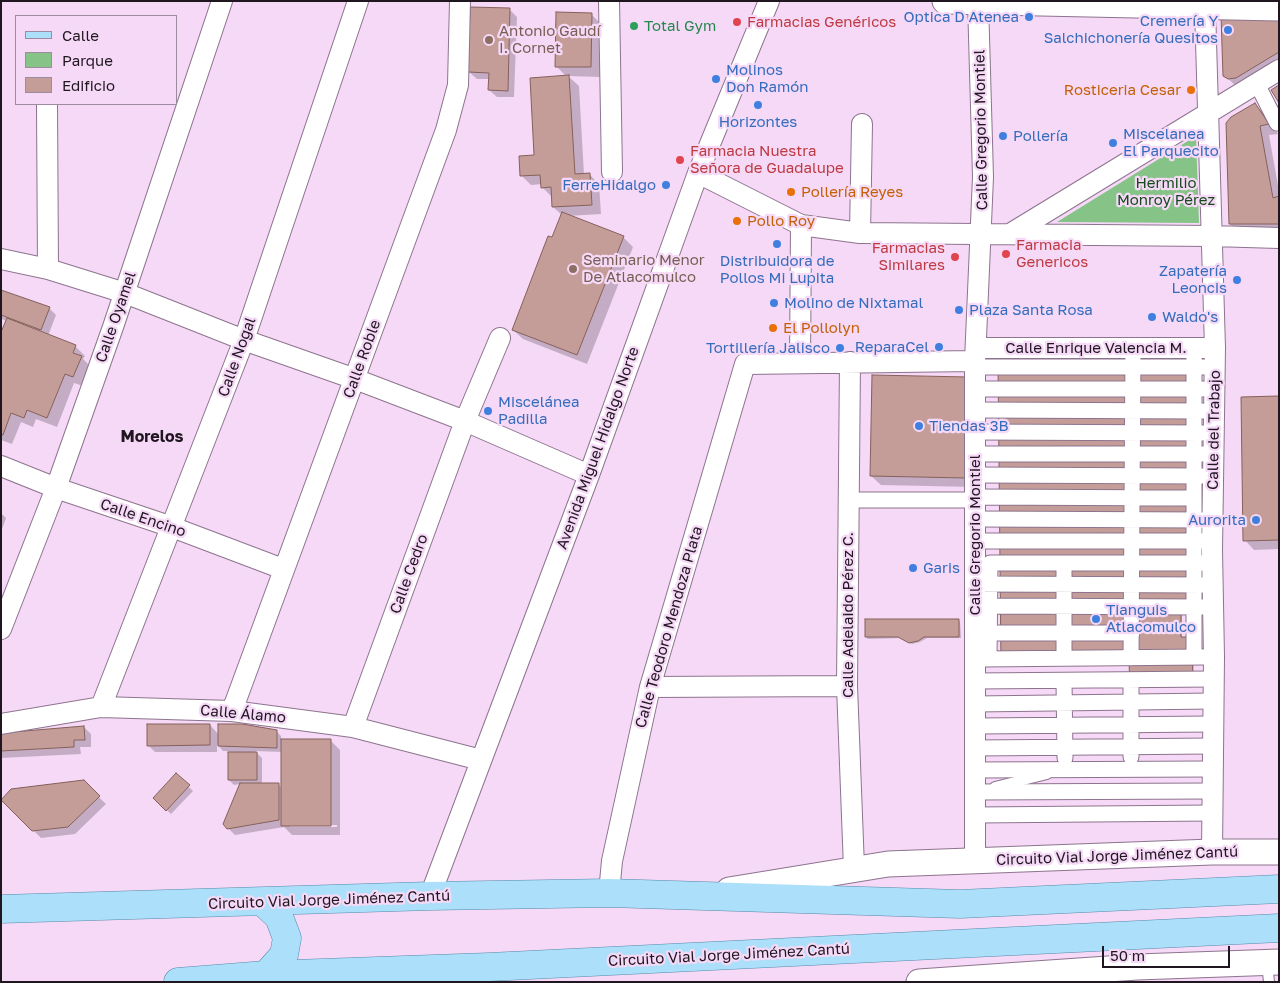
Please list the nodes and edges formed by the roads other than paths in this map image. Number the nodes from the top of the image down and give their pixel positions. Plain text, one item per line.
1 (222, 1) edge
2 (358, 1) edge
3 (460, 1) edge
4 (609, 1) edge
5 (769, 1) edge
6 (945, 1) edge
7 (978, 2) edge
8 (1205, 7) junction
9 (1279, 8) edge
10 (1279, 70) edge
11 (1257, 84) junction
12 (47, 105) edge
13 (1207, 115) junction
14 (862, 124) dead end
15 (1278, 126) edge
16 (612, 172) dead end
17 (698, 174) junction
18 (801, 225) junction
19 (860, 233) junction
20 (982, 233) junction
21 (1010, 234) junction
22 (1212, 236) junction
23 (1279, 238) edge
24 (1, 258) edge
25 (48, 268) junction
26 (125, 292) junction
27 (500, 338) dead end
28 (244, 340) junction
29 (981, 358) junction
30 (1064, 358) junction
31 (1133, 358) junction
32 (1194, 358) junction
33 (1215, 358) junction
34 (850, 362) junction
35 (800, 363) junction
36 (745, 364) joint
37 (355, 379) junction
38 (983, 389) junction
39 (1064, 389) junction
40 (1133, 389) junction
41 (1194, 389) junction
42 (1215, 389) junction
43 (1133, 410) junction
44 (983, 411) junction
45 (1064, 411) junction
46 (1194, 411) junction
47 (1214, 411) junction
48 (465, 421) junction
49 (983, 432) junction
50 (1064, 432) junction
51 (1133, 432) junction
52 (1194, 433) junction
53 (1214, 433) junction
54 (982, 454) junction
55 (1064, 454) junction
56 (1132, 454) junction
57 (1194, 454) junction
58 (1214, 454) junction
59 (1, 466) edge
60 (589, 475) junction
61 (983, 476) junction
62 (1064, 476) junction
63 (1132, 476) junction
64 (1204, 476) junction
65 (56, 488) junction
66 (1064, 497) junction
67 (1132, 498) junction
68 (1194, 498) junction
69 (849, 500) junction
70 (981, 507) junction
71 (1064, 519) junction
72 (1132, 519) junction
73 (1204, 520) junction
74 (172, 527) junction
75 (982, 541) junction
76 (1064, 541) junction
77 (1132, 541) junction
78 (1203, 541) junction
79 (1064, 563) junction
80 (1132, 563) junction
81 (1203, 563) junction
82 (284, 570) junction
83 (982, 584) junction
84 (1064, 584) junction
85 (1132, 585) junction
86 (1203, 585) junction
87 (990, 606) junction
88 (1064, 606) junction
89 (1132, 606) junction
90 (1212, 607) junction
91 (1, 629) edge
92 (990, 633) junction
93 (1064, 633) junction
94 (1132, 633) junction
95 (1204, 657) junction
96 (1064, 658) junction
97 (1131, 658) junction
98 (982, 659) junction
99 (1213, 679) junction
100 (1131, 680) junction
101 (1064, 681) junction
102 (976, 682) junction
103 (847, 686) junction
104 (650, 687) junction
105 (1213, 701) junction
106 (1131, 702) junction
107 (1064, 703) junction
108 (975, 704) junction
109 (101, 708) junction
110 (232, 710) junction
111 (1, 724) edge
112 (1131, 724) junction
113 (1212, 724) junction
114 (1064, 725) junction
115 (976, 726) junction
116 (353, 727) junction
117 (1213, 746) junction
118 (1131, 747) junction
119 (975, 748) junction
120 (1064, 748) junction
121 (481, 760) junction
122 (1131, 769) junction
123 (1212, 769) junction
124 (975, 770) junction
125 (1065, 770) junction
126 (1212, 791) junction
127 (985, 792) junction
128 (1065, 792) junction
129 (1131, 792) junction
130 (1212, 813) junction
131 (1064, 814) junction
132 (1131, 814) junction
133 (975, 815) junction
134 (1212, 852) junction
135 (1279, 852) edge
136 (975, 860) junction
137 (854, 868) junction
138 (1279, 889) edge
139 (610, 893) junction
140 (430, 896) junction
141 (688, 897) junction
142 (263, 902) junction
143 (1, 909) edge
144 (1279, 928) edge
145 (489, 967) junction
146 (1272, 969) edge
147 (1165, 974) edge
148 (266, 975) junction
149 (178, 982) edge
150 (551, 982) edge
151 (919, 982) edge

1 - 26 street, Calle Oyamel
2 - 28 street, Calle Nogal
3 - 37 street, Calle Roble
4 - 16 street
5 - 17 street, Avenida Miguel Hidalgo Norte
6 - 7 street
7 - 8 street
7 - 20 street, Calle Gregorio Montiel
8 - 9 street
8 - 13 street, Calle del Trabajo
10 - 11 street
11 - 13 street
11 - 15 street
12 - 25 street
13 - 21 street
13 - 22 street, Calle del Trabajo
14 - 19 street
17 - 18 street
17 - 60 street, Avenida Miguel Hidalgo Norte
18 - 19 street
18 - 35 street
19 - 20 street
20 - 21 street
20 - 29 street, Calle Gregorio Montiel
21 - 22 street
22 - 23 street
22 - 33 street, Calle del Trabajo
24 - 25 street
25 - 26 street
26 - 28 street
26 - 65 street, Calle Oyamel
27 - 48 street, Calle Cedro
28 - 37 street
28 - 74 street, Calle Nogal
29 - 30 street, Calle Enrique Valencia M.
29 - 34 street, Calle Enrique Valencia M.
29 - 38 street, Calle Gregorio Montiel
30 - 31 street, Calle Enrique Valencia M.
30 - 39 street
31 - 32 street, Calle Enrique Valencia M.
31 - 40 street
32 - 33 street, Calle Enrique Valencia M.
32 - 41 street
33 - 42 street, Calle del Trabajo
34 - 35 street, Calle Enrique Valencia M.
34 - 69 street, Calle Adelaido Pérez C.
35 - 36 street, Calle Enrique Valencia M.
36 - 104 street, Calle Teodoro Mendoza Plata
37 - 48 street
37 - 82 street, Calle Roble
38 - 39 street
38 - 44 street, Calle Gregorio Montiel
39 - 40 street
39 - 45 street
40 - 41 street
40 - 43 street
41 - 42 street
41 - 46 street
42 - 47 street, Calle del Trabajo
43 - 45 street
43 - 46 street
43 - 51 street
44 - 45 street
44 - 49 street, Calle Gregorio Montiel
45 - 50 street
46 - 47 street
46 - 52 street
47 - 53 street, Calle del Trabajo
48 - 60 street
48 - 116 street, Calle Cedro
49 - 50 street
49 - 54 street, Calle Gregorio Montiel
50 - 51 street
50 - 55 street
51 - 52 street
51 - 56 street
52 - 53 street
52 - 57 street
53 - 58 street, Calle del Trabajo
54 - 55 street
54 - 61 street, Calle Gregorio Montiel
55 - 56 street
55 - 62 street
56 - 57 street
56 - 63 street
57 - 58 street
57 - 64 street
58 - 64 street, Calle del Trabajo
59 - 65 street, Calle Encino
60 - 121 street, Avenida Miguel Hidalgo Norte
61 - 62 street
61 - 70 street, Calle Gregorio Montiel
62 - 63 street
62 - 66 street
63 - 64 street
63 - 67 street
64 - 68 street
64 - 73 street, Calle del Trabajo
65 - 74 street, Calle Encino
65 - 91 street, Calle Oyamel
66 - 67 street
66 - 70 street
66 - 71 street
67 - 68 street
67 - 72 street
68 - 73 street
69 - 70 street
69 - 103 street, Calle Adelaido Pérez C.
70 - 71 street
70 - 75 street, Calle Gregorio Montiel
71 - 72 street
71 - 76 street
72 - 73 street
72 - 77 street
73 - 78 street, Calle del Trabajo
74 - 82 street, Calle Encino
74 - 109 street, Calle Nogal
75 - 76 street
75 - 83 street, Calle Gregorio Montiel
76 - 77 street
77 - 78 street
77 - 80 street
78 - 81 street, Calle del Trabajo
79 - 80 street
79 - 83 street
79 - 84 street
80 - 81 street
80 - 85 street
81 - 86 street, Calle del Trabajo
82 - 110 street, Calle Roble
83 - 84 street
83 - 87 street
83 - 98 street, Calle Gregorio Montiel
84 - 85 street
84 - 88 street
85 - 86 street
85 - 89 street
86 - 90 street, Calle del Trabajo
86 - 95 street
87 - 88 street
87 - 92 street
88 - 89 street
88 - 93 street
89 - 90 street
89 - 94 street
90 - 95 street, Calle del Trabajo
92 - 93 street
92 - 98 street
93 - 94 street
93 - 96 street
94 - 97 street
95 - 97 street
95 - 99 street, Calle del Trabajo
96 - 97 street
96 - 98 street
98 - 102 street, Calle Gregorio Montiel
99 - 100 street
99 - 105 street, Calle del Trabajo
100 - 101 street
100 - 106 street
101 - 102 street
101 - 107 street
102 - 108 street, Calle Gregorio Montiel
103 - 104 street
103 - 137 street, Calle Adelaido Pérez C.
104 - 139 street, Calle Teodoro Mendoza Plata
105 - 106 street
105 - 113 street, Calle del Trabajo
106 - 107 street
106 - 112 street
107 - 108 street
107 - 114 street
108 - 115 street, Calle Gregorio Montiel
109 - 110 street, Calle Álamo
109 - 111 street, Calle Álamo
110 - 116 street, Calle Álamo
112 - 113 street
112 - 114 street
112 - 118 street
113 - 117 street, Calle del Trabajo
114 - 115 street
114 - 120 street
115 - 119 street, Calle Gregorio Montiel
116 - 121 street, Calle Álamo
117 - 118 street
117 - 123 street, Calle del Trabajo
118 - 120 street
118 - 122 street
119 - 120 street
119 - 124 street, Calle Gregorio Montiel
120 - 125 street
121 - 140 street, Avenida Miguel Hidalgo Norte
122 - 123 street
122 - 125 street
122 - 129 street
123 - 126 street, Calle del Trabajo
124 - 125 street
124 - 127 street, Calle Gregorio Montiel
125 - 127 lane
125 - 128 street
126 - 127 lane
126 - 129 street
126 - 130 street, Calle del Trabajo
127 - 128 street
127 - 133 street, Calle Gregorio Montiel
128 - 129 street
128 - 131 street
129 - 132 street
130 - 132 street
130 - 134 street, Calle del Trabajo
131 - 132 street
131 - 133 street
133 - 136 street, Calle Gregorio Montiel
134 - 135 street, Circuito Vial Jorge Jiménez Cantú
134 - 136 street, Circuito Vial Jorge Jiménez Cantú
136 - 137 street, Circuito Vial Jorge Jiménez Cantú
137 - 141 street, Circuito Vial Jorge Jiménez Cantú
138 - 141 main road, Circuito Vial Jorge Jiménez Cantú
139 - 140 main road, Circuito Vial Jorge Jiménez Cantú
139 - 141 main road, Circuito Vial Jorge Jiménez Cantú
140 - 142 main road, Circuito Vial Jorge Jiménez Cantú
142 - 143 main road, Circuito Vial Jorge Jiménez Cantú
142 - 148 main road
144 - 145 main road, Circuito Vial Jorge Jiménez Cantú
145 - 148 main road, Circuito Vial Jorge Jiménez Cantú
145 - 150 main road
146 - 147 street
147 - 151 street
148 - 149 main road, Circuito Vial Jorge Jiménez Cantú

